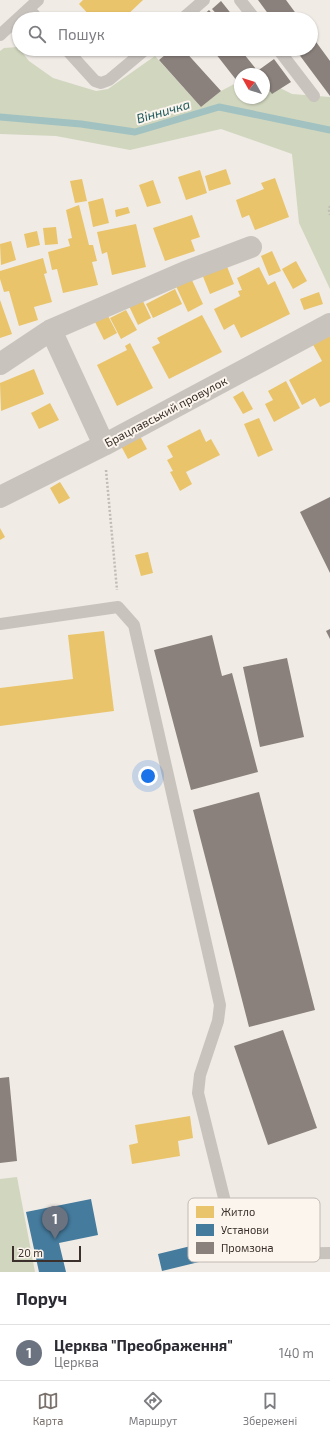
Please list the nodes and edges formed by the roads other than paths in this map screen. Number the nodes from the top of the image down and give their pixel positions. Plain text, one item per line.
1 (38, 0) edge
2 (204, 0) edge
3 (240, 0) edge
4 (29, 9) junction
5 (26, 12) edge
6 (32, 12) edge
7 (190, 12) edge
8 (249, 12) edge
9 (12, 24) edge
10 (0, 35) edge
11 (72, 56) edge
12 (138, 56) edge
13 (283, 56) edge
14 (314, 96) dead end
15 (251, 247) dead end
16 (330, 324) edge
17 (51, 330) junction
18 (0, 364) edge
19 (104, 445) junction
20 (0, 498) edge
21 (0, 624) edge
22 (224, 1198) edge
23 (320, 1253) edge
24 (330, 1253) edge

1 - 4 lane
2 - 7 lane
3 - 8 lane
4 - 5 lane
4 - 6 lane
9 - 10 lane
11 - 12 lane
13 - 14 lane
15 - 17 street
16 - 19 street, Брацлавський провулок
17 - 18 street
17 - 19 street
19 - 20 street, Брацлавський провулок
21 - 22 lane
23 - 24 lane

